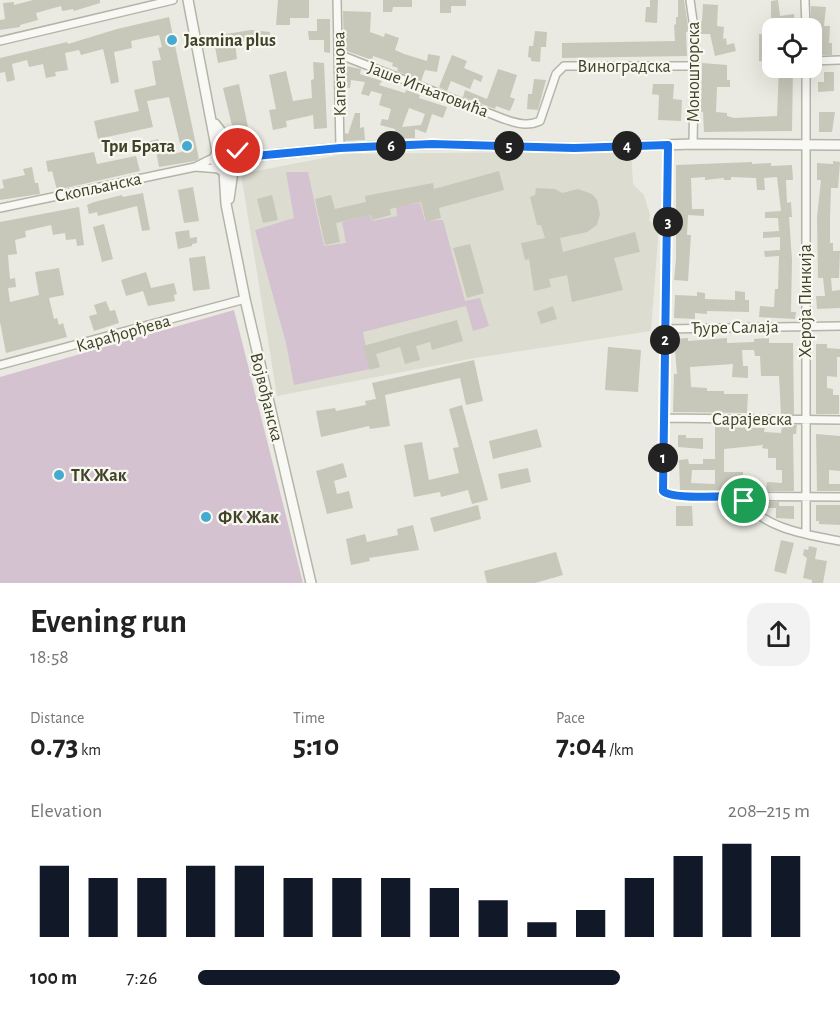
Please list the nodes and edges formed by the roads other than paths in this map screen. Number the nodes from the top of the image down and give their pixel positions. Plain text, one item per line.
1 (173, 0) edge
2 (188, 0) edge
3 (337, 0) edge
4 (690, 0) edge
5 (805, 0) edge
6 (806, 18) edge
7 (0, 41) edge
8 (338, 54) junction
9 (840, 60) edge
10 (822, 61) edge
11 (694, 66) junction
12 (556, 74) joint
13 (806, 78) edge
14 (213, 122) junction
15 (693, 144) junction
16 (668, 145) junction
17 (840, 145) edge
18 (805, 146) junction
19 (340, 148) junction
20 (235, 149) junction
21 (216, 154) junction
22 (255, 156) junction
23 (195, 167) junction
24 (229, 169) junction
25 (0, 208) edge
26 (244, 299) junction
27 (805, 326) junction
28 (840, 326) edge
29 (666, 329) junction
30 (0, 364) edge
31 (663, 418) junction
32 (805, 419) junction
33 (840, 420) edge
34 (741, 496) junction
35 (805, 496) junction
36 (840, 497) edge
37 (806, 534) junction
38 (840, 541) edge
39 (311, 583) edge

1 - 7 street
2 - 14 street
3 - 8 street, Капетанова
4 - 11 street, Моношторска
5 - 6 street
8 - 12 street, Јаше Игњатовића
8 - 19 street, Капетанова
9 - 10 street
11 - 12 street, Виноградска
11 - 15 street, Моношторска
13 - 18 street, Хероја Пинкија
14 - 20 street
14 - 21 street
15 - 16 street
15 - 18 street
16 - 19 street
16 - 29 street
17 - 18 street
18 - 27 street, Хероја Пинкија
19 - 22 street
20 - 21 street
20 - 22 street
20 - 24 street, Војвођанска
21 - 23 street, Скопљанска
21 - 24 street
22 - 24 street
23 - 24 street, Скопљанска
23 - 25 street, Скопљанска
24 - 26 street, Војвођанска
26 - 30 street, Карађорђева
26 - 39 street, Војвођанска
27 - 28 street, Ђуре Салаја
27 - 29 street, Ђуре Салаја
27 - 32 street, Хероја Пинкија
29 - 31 street
31 - 32 street, Сарајевска
31 - 34 street
32 - 33 street, Сарајевска
32 - 35 street, Хероја Пинкија
34 - 35 street
34 - 37 street
35 - 36 street
35 - 37 street, Хероја Пинкија
37 - 38 street

